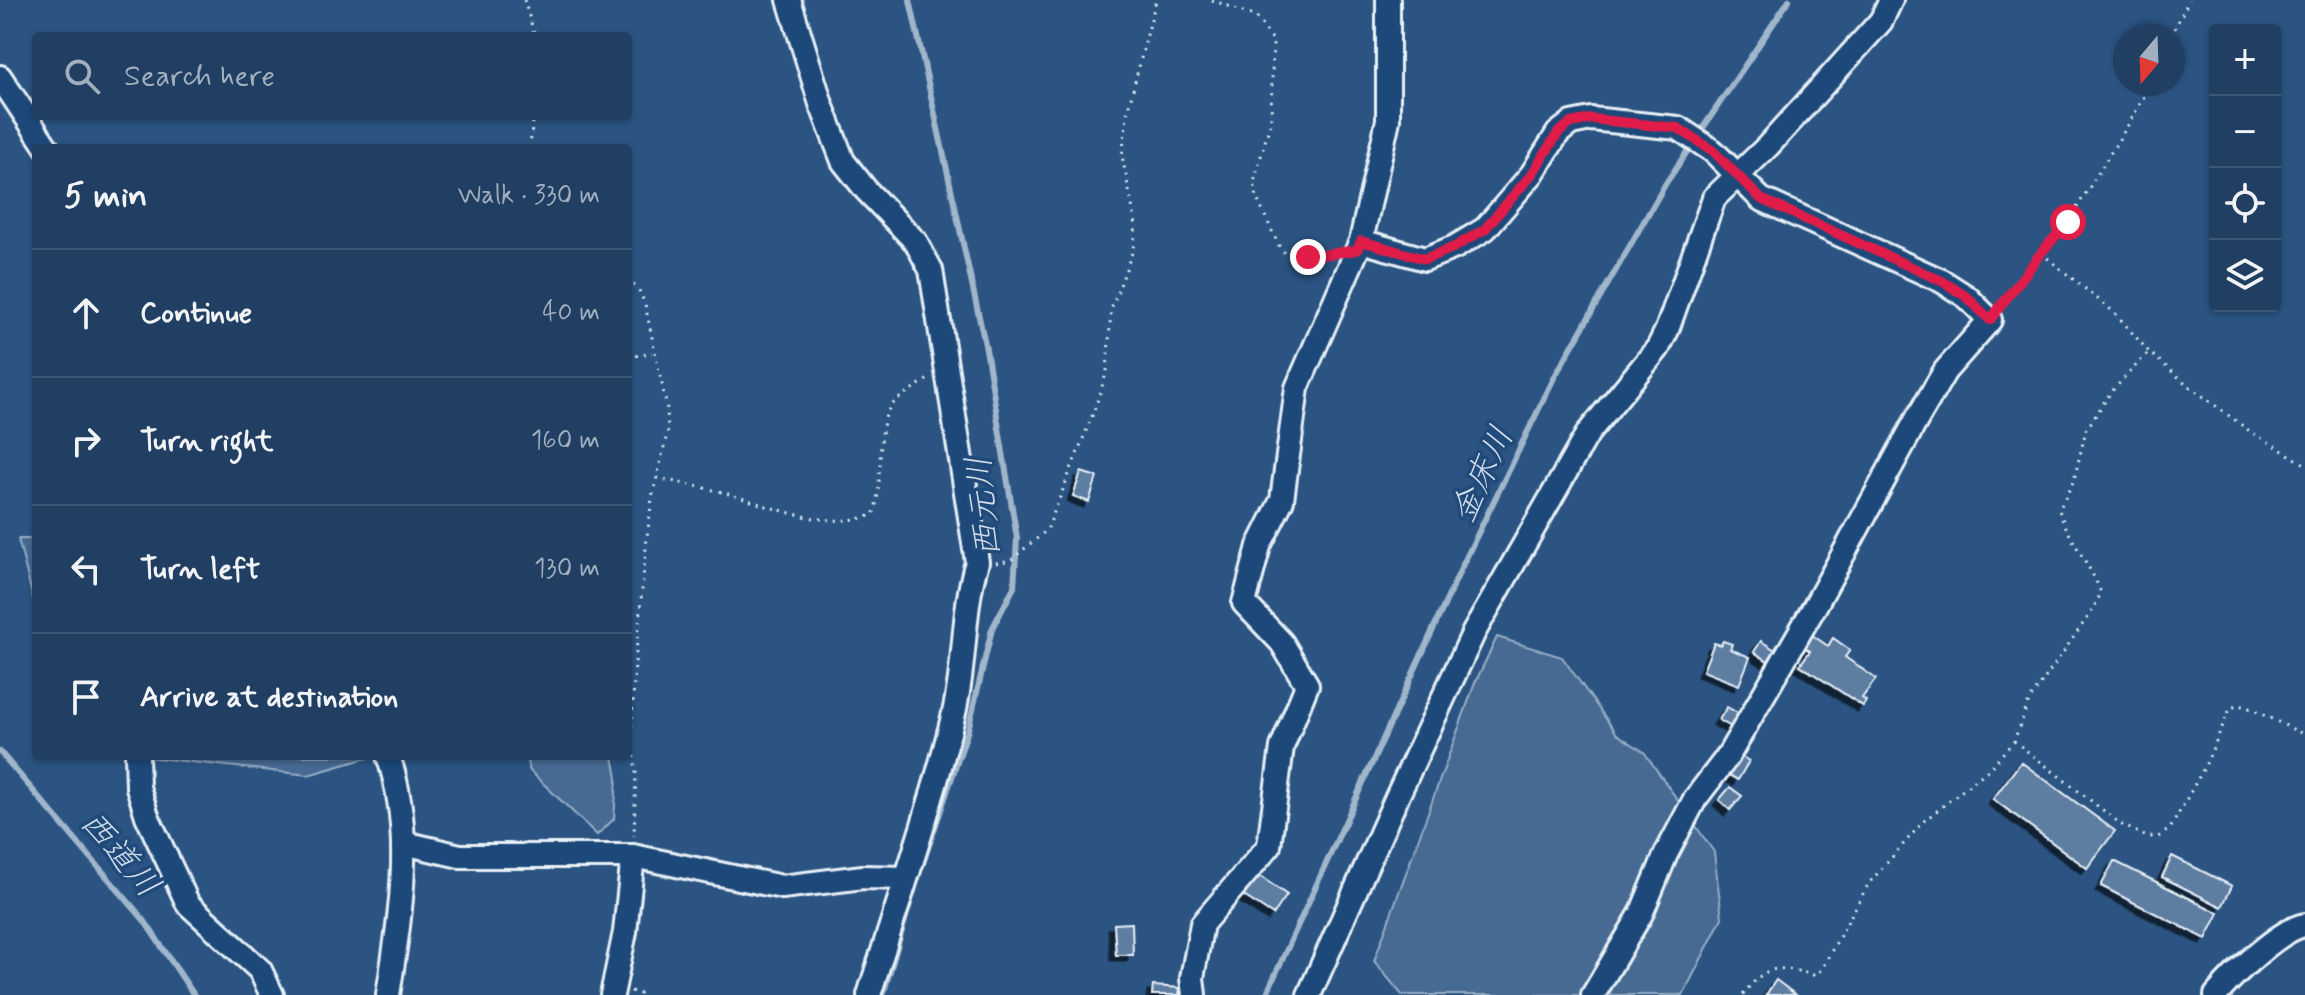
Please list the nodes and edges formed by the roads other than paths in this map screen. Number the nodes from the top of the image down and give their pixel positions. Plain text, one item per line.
1 (789, 0) edge
2 (1388, 0) edge
3 (1891, 0) edge
4 (0, 77) edge
5 (44, 144) edge
6 (1737, 175) junction
7 (1359, 246) junction
8 (137, 760) edge
9 (389, 760) edge
10 (404, 843) junction
11 (633, 856) junction
12 (905, 878) junction
13 (2305, 925) edge
14 (272, 995) edge
15 (388, 995) edge
16 (612, 995) edge
17 (869, 995) edge
18 (1194, 995) edge
19 (1309, 995) edge
20 (1593, 995) edge
21 (2216, 995) edge

1 - 12 street
2 - 7 street
3 - 6 street
4 - 5 street
6 - 7 street
6 - 19 street
6 - 20 street
7 - 18 street
8 - 14 street
9 - 10 street
10 - 11 street
10 - 15 street
11 - 12 street
11 - 16 street
12 - 17 street
13 - 21 street

